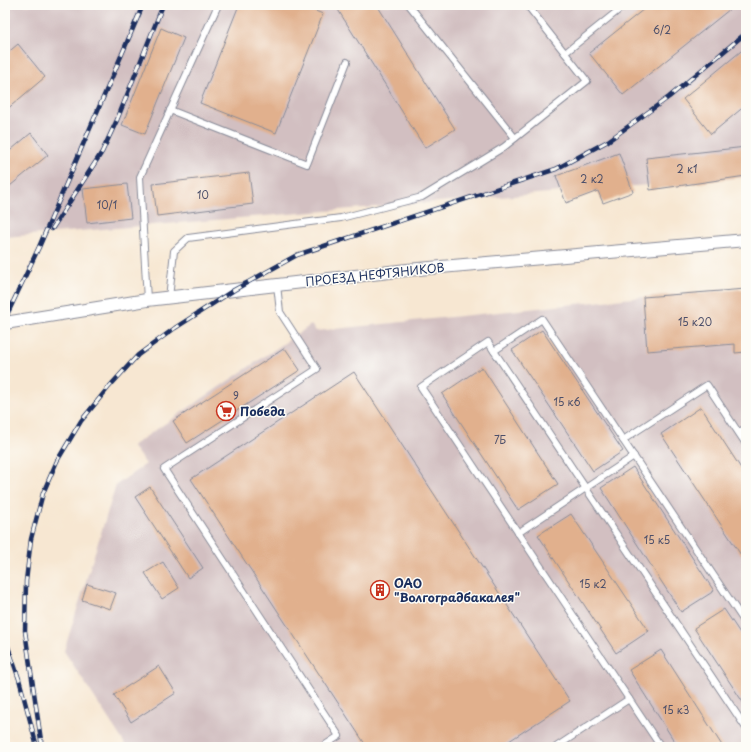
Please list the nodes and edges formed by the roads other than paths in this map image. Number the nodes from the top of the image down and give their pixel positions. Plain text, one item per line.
1 (218, 5) edge
2 (409, 5) edge
3 (527, 5) edge
4 (625, 5) edge
5 (565, 53) junction
6 (347, 62) dead end
7 (170, 110) junction
8 (515, 138) junction
9 (746, 240) edge
10 (277, 285) junction
11 (169, 298) junction
12 (147, 300) junction
13 (5, 323) edge
14 (494, 351) junction
15 (746, 428) edge
16 (739, 432) junction
17 (623, 440) junction
18 (746, 444) edge
19 (634, 456) junction
20 (586, 488) junction
21 (518, 533) junction
22 (746, 624) edge
23 (629, 699) junction
24 (746, 728) edge
25 (322, 747) edge
26 (556, 747) edge
27 (661, 747) edge

1 - 7 lane
2 - 8 lane
3 - 5 lane
4 - 5 lane
5 - 8 lane
6 - 7 lane
7 - 12 lane
8 - 11 lane
9 - 10 street, ПРОЕЗД НЕФТЯНИКОВ
10 - 11 street, ПРОЕЗД НЕФТЯНИКОВ
10 - 25 lane
11 - 12 street, ПРОЕЗД НЕФТЯНИКОВ
12 - 13 street, ПРОЕЗД НЕФТЯНИКОВ
14 - 17 lane
14 - 20 lane
14 - 21 lane
15 - 16 lane
16 - 17 lane
16 - 18 lane
17 - 19 lane
19 - 20 lane
19 - 22 lane
20 - 21 lane
20 - 24 lane
21 - 23 lane
23 - 26 lane
23 - 27 lane

